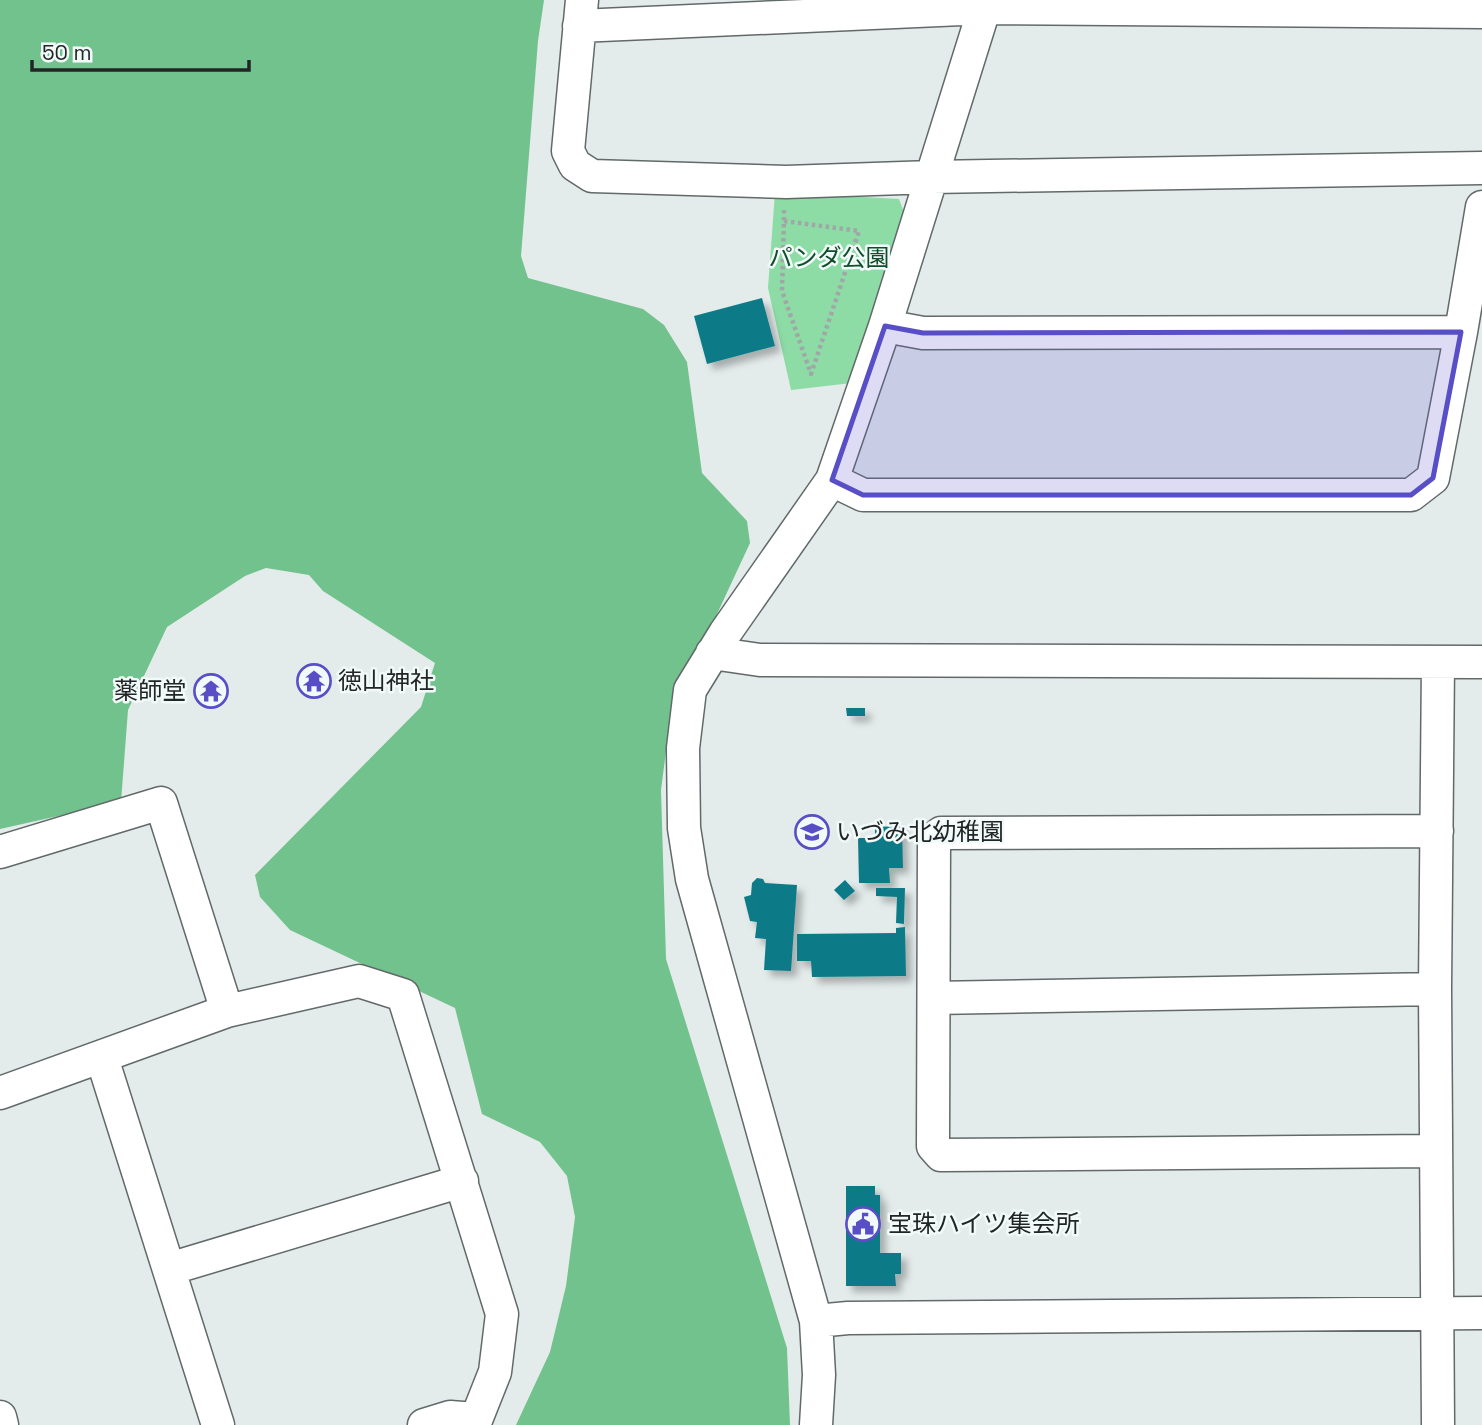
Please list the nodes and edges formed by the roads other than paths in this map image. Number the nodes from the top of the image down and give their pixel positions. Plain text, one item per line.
1 (985, 4) edge
2 (1182, 4) edge
3 (1482, 12) edge
4 (581, 13) edge
5 (1482, 168) edge
6 (932, 177) junction
7 (1482, 207) edge
8 (885, 326) junction
9 (1461, 332) junction
10 (832, 480) junction
11 (712, 653) junction
12 (1438, 662) junction
13 (1482, 662) edge
14 (1437, 831) junction
15 (0, 852) edge
16 (1435, 989) junction
17 (934, 998) junction
18 (228, 1011) junction
19 (103, 1058) junction
20 (0, 1093) edge
21 (1435, 1152) junction
22 (462, 1181) junction
23 (169, 1269) junction
24 (1482, 1313) edge
25 (1438, 1314) junction
26 (816, 1321) junction
27 (0, 1417) edge
28 (474, 1422) edge
29 (2, 1425) edge
30 (218, 1425) edge
31 (424, 1425) edge
32 (816, 1425) edge
33 (1438, 1425) edge

1 - 2 street
1 - 4 street
1 - 6 street
2 - 3 street
4 - 6 street
5 - 6 street
6 - 8 street
7 - 9 street
8 - 9 street
8 - 10 street
9 - 10 street
10 - 11 street
11 - 12 street
11 - 26 street
12 - 13 street
12 - 14 street
14 - 16 street
14 - 17 street
15 - 18 street
16 - 17 street
16 - 21 street
17 - 21 street
18 - 19 street
18 - 22 street
19 - 20 street
19 - 23 street
21 - 25 street
22 - 23 street
22 - 28 street
23 - 30 street
24 - 25 street
25 - 26 street
25 - 33 street
26 - 32 street
27 - 29 street
28 - 31 street

